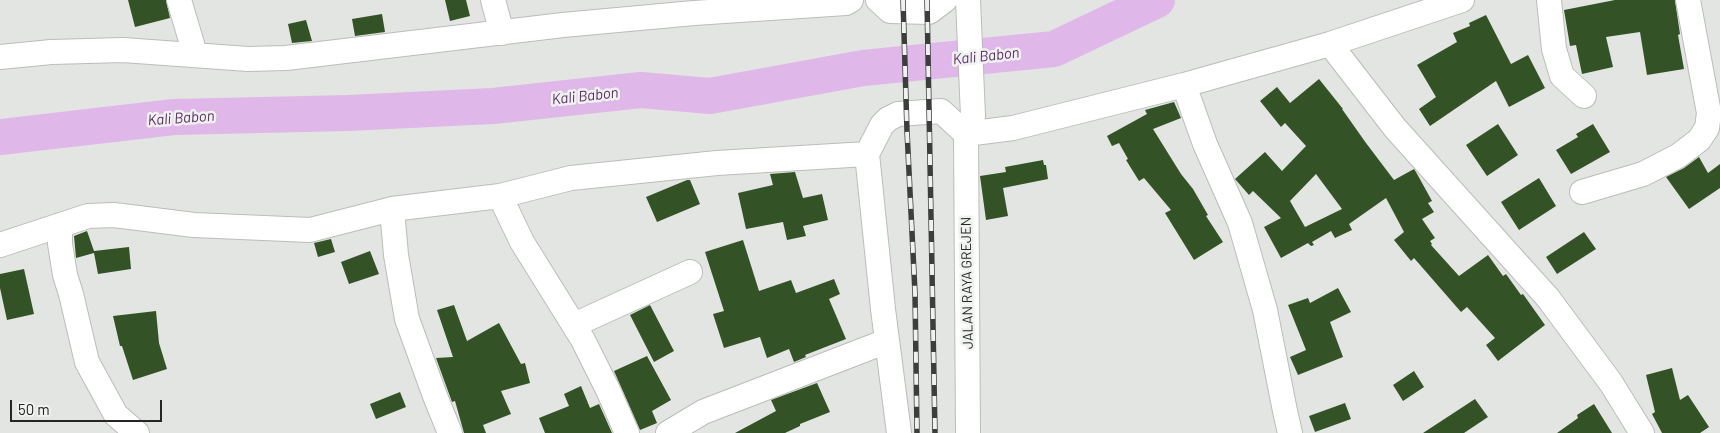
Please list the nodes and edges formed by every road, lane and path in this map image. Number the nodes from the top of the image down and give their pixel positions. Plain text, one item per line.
1 (179, 0) edge
2 (493, 0) edge
3 (851, 0) edge
4 (878, 0) edge
5 (945, 0) edge
6 (968, 0) edge
7 (1462, 0) edge
8 (1550, 0) edge
9 (1688, 0) edge
10 (502, 33) junction
11 (1330, 44) junction
12 (195, 54) junction
13 (0, 57) edge
14 (1184, 85) junction
15 (1584, 96) dead end
16 (969, 125) junction
17 (866, 154) junction
18 (1582, 192) dead end
19 (500, 196) junction
20 (392, 209) junction
21 (60, 225) junction
22 (0, 245) edge
23 (690, 272) dead end
24 (574, 325) junction
25 (887, 341) junction
26 (137, 433) edge
27 (450, 433) edge
28 (628, 433) edge
29 (668, 433) edge
30 (900, 433) edge
31 (968, 433) edge
32 (1290, 433) edge
33 (1642, 433) edge

1 - 12 street
2 - 10 street
3 - 10 street
4 - 5 street
6 - 16 street, JALAN RAYA GREJEN
7 - 11 street
8 - 15 street
9 - 18 street
10 - 12 street
11 - 14 street
11 - 33 street
12 - 13 street
14 - 16 street
14 - 32 street
16 - 17 street
16 - 31 street, JALAN RAYA GREJEN
17 - 19 street
17 - 25 street
19 - 20 street
19 - 24 street
20 - 21 street
20 - 27 street
21 - 22 street
21 - 26 street
23 - 24 street
24 - 28 street
25 - 29 street
25 - 30 street

